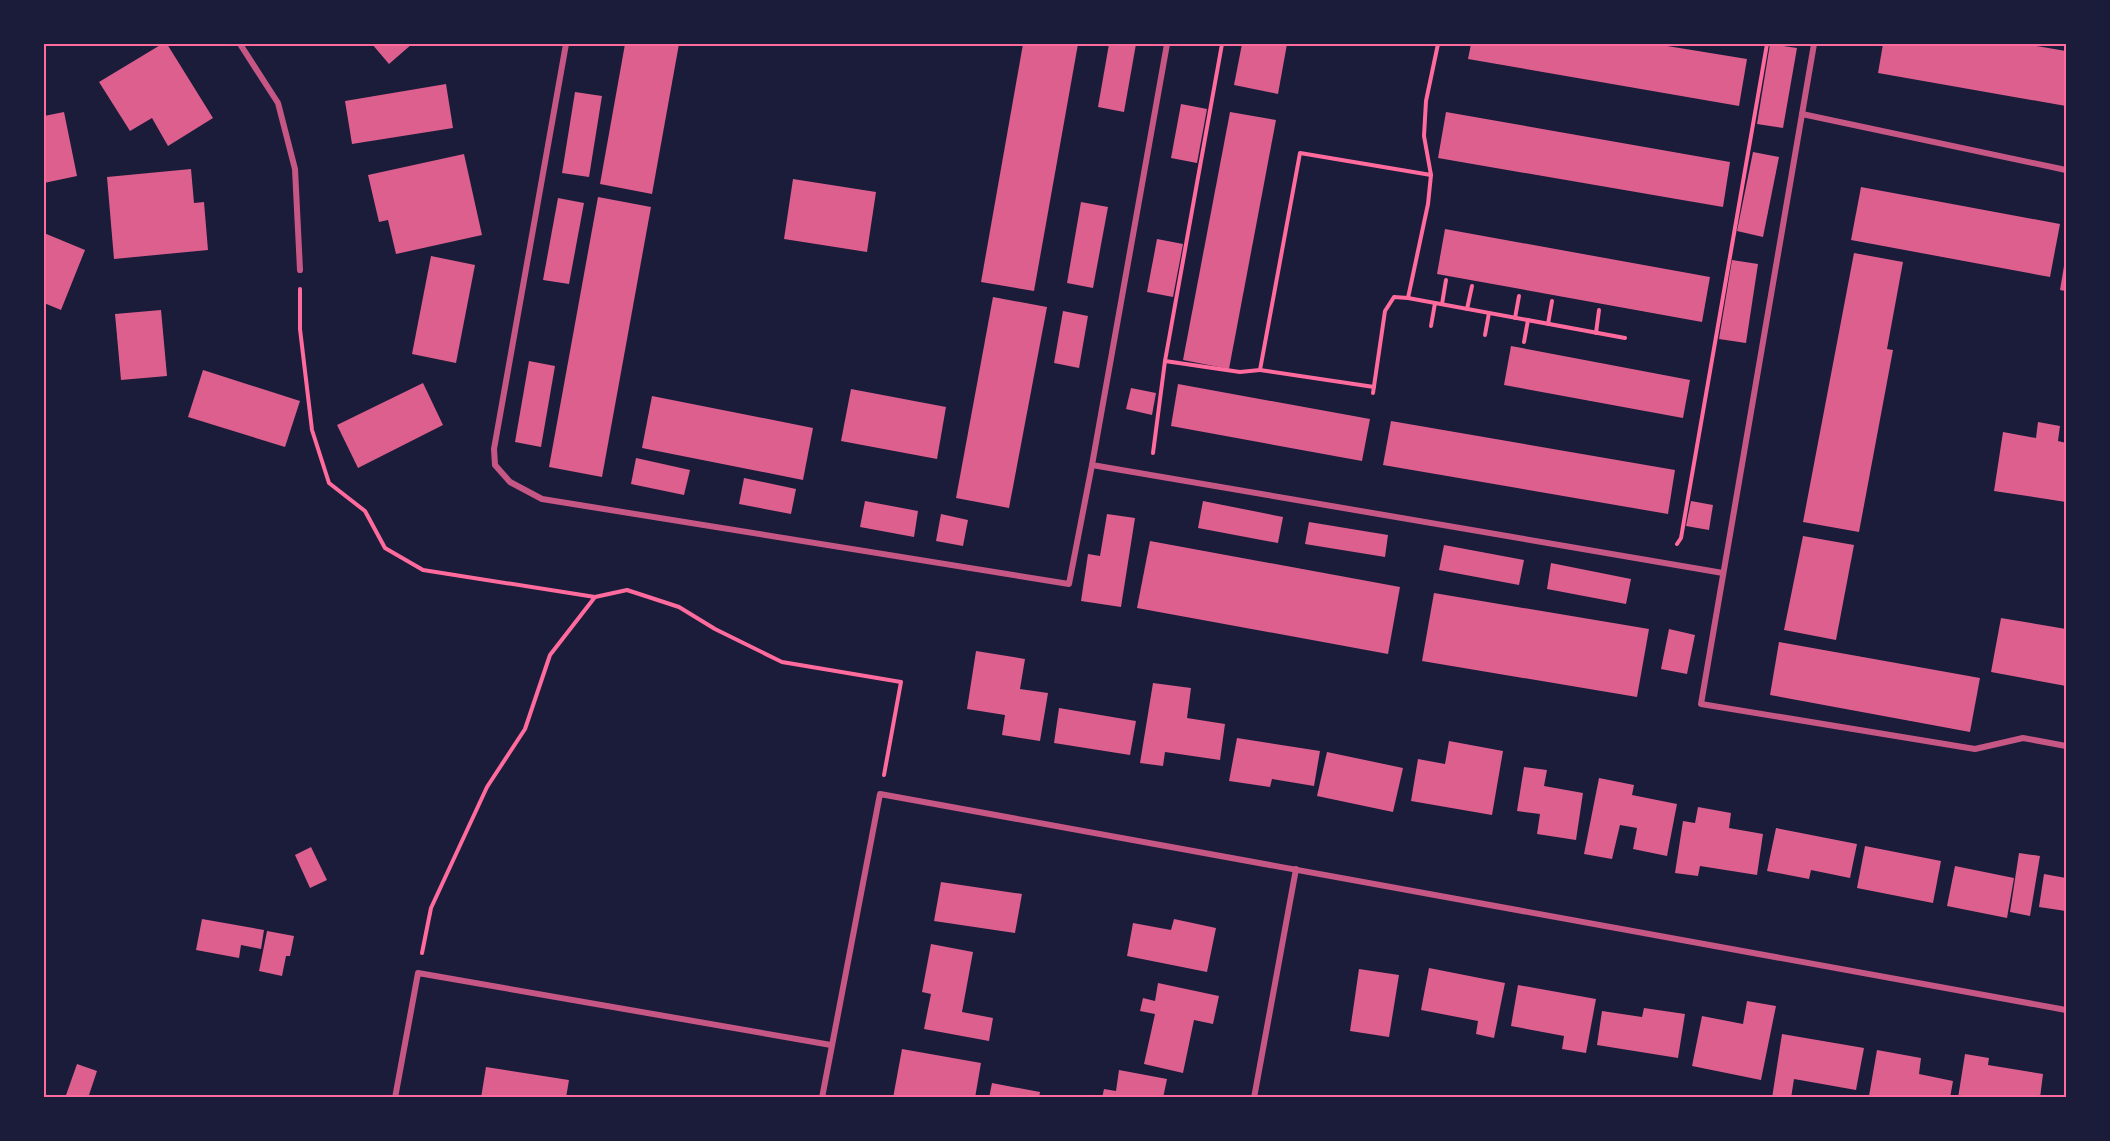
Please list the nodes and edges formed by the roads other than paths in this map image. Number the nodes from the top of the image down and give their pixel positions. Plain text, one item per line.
1 (240, 44) edge
2 (566, 44) edge
3 (1167, 44) edge
4 (1814, 44) edge
5 (1802, 114) junction
6 (2067, 170) edge
7 (300, 270) road end
8 (1092, 465) junction
9 (1723, 573) junction
10 (2067, 746) edge
11 (1296, 869) junction
12 (2067, 1010) edge
13 (831, 1045) junction
14 (395, 1098) edge
15 (822, 1098) edge
16 (1254, 1098) edge

1 - 7 street
2 - 8 street
3 - 8 street
4 - 5 street
5 - 6 street
5 - 9 street
8 - 9 street
9 - 10 street
11 - 12 street
11 - 13 street
11 - 16 street
13 - 14 street
13 - 15 street

